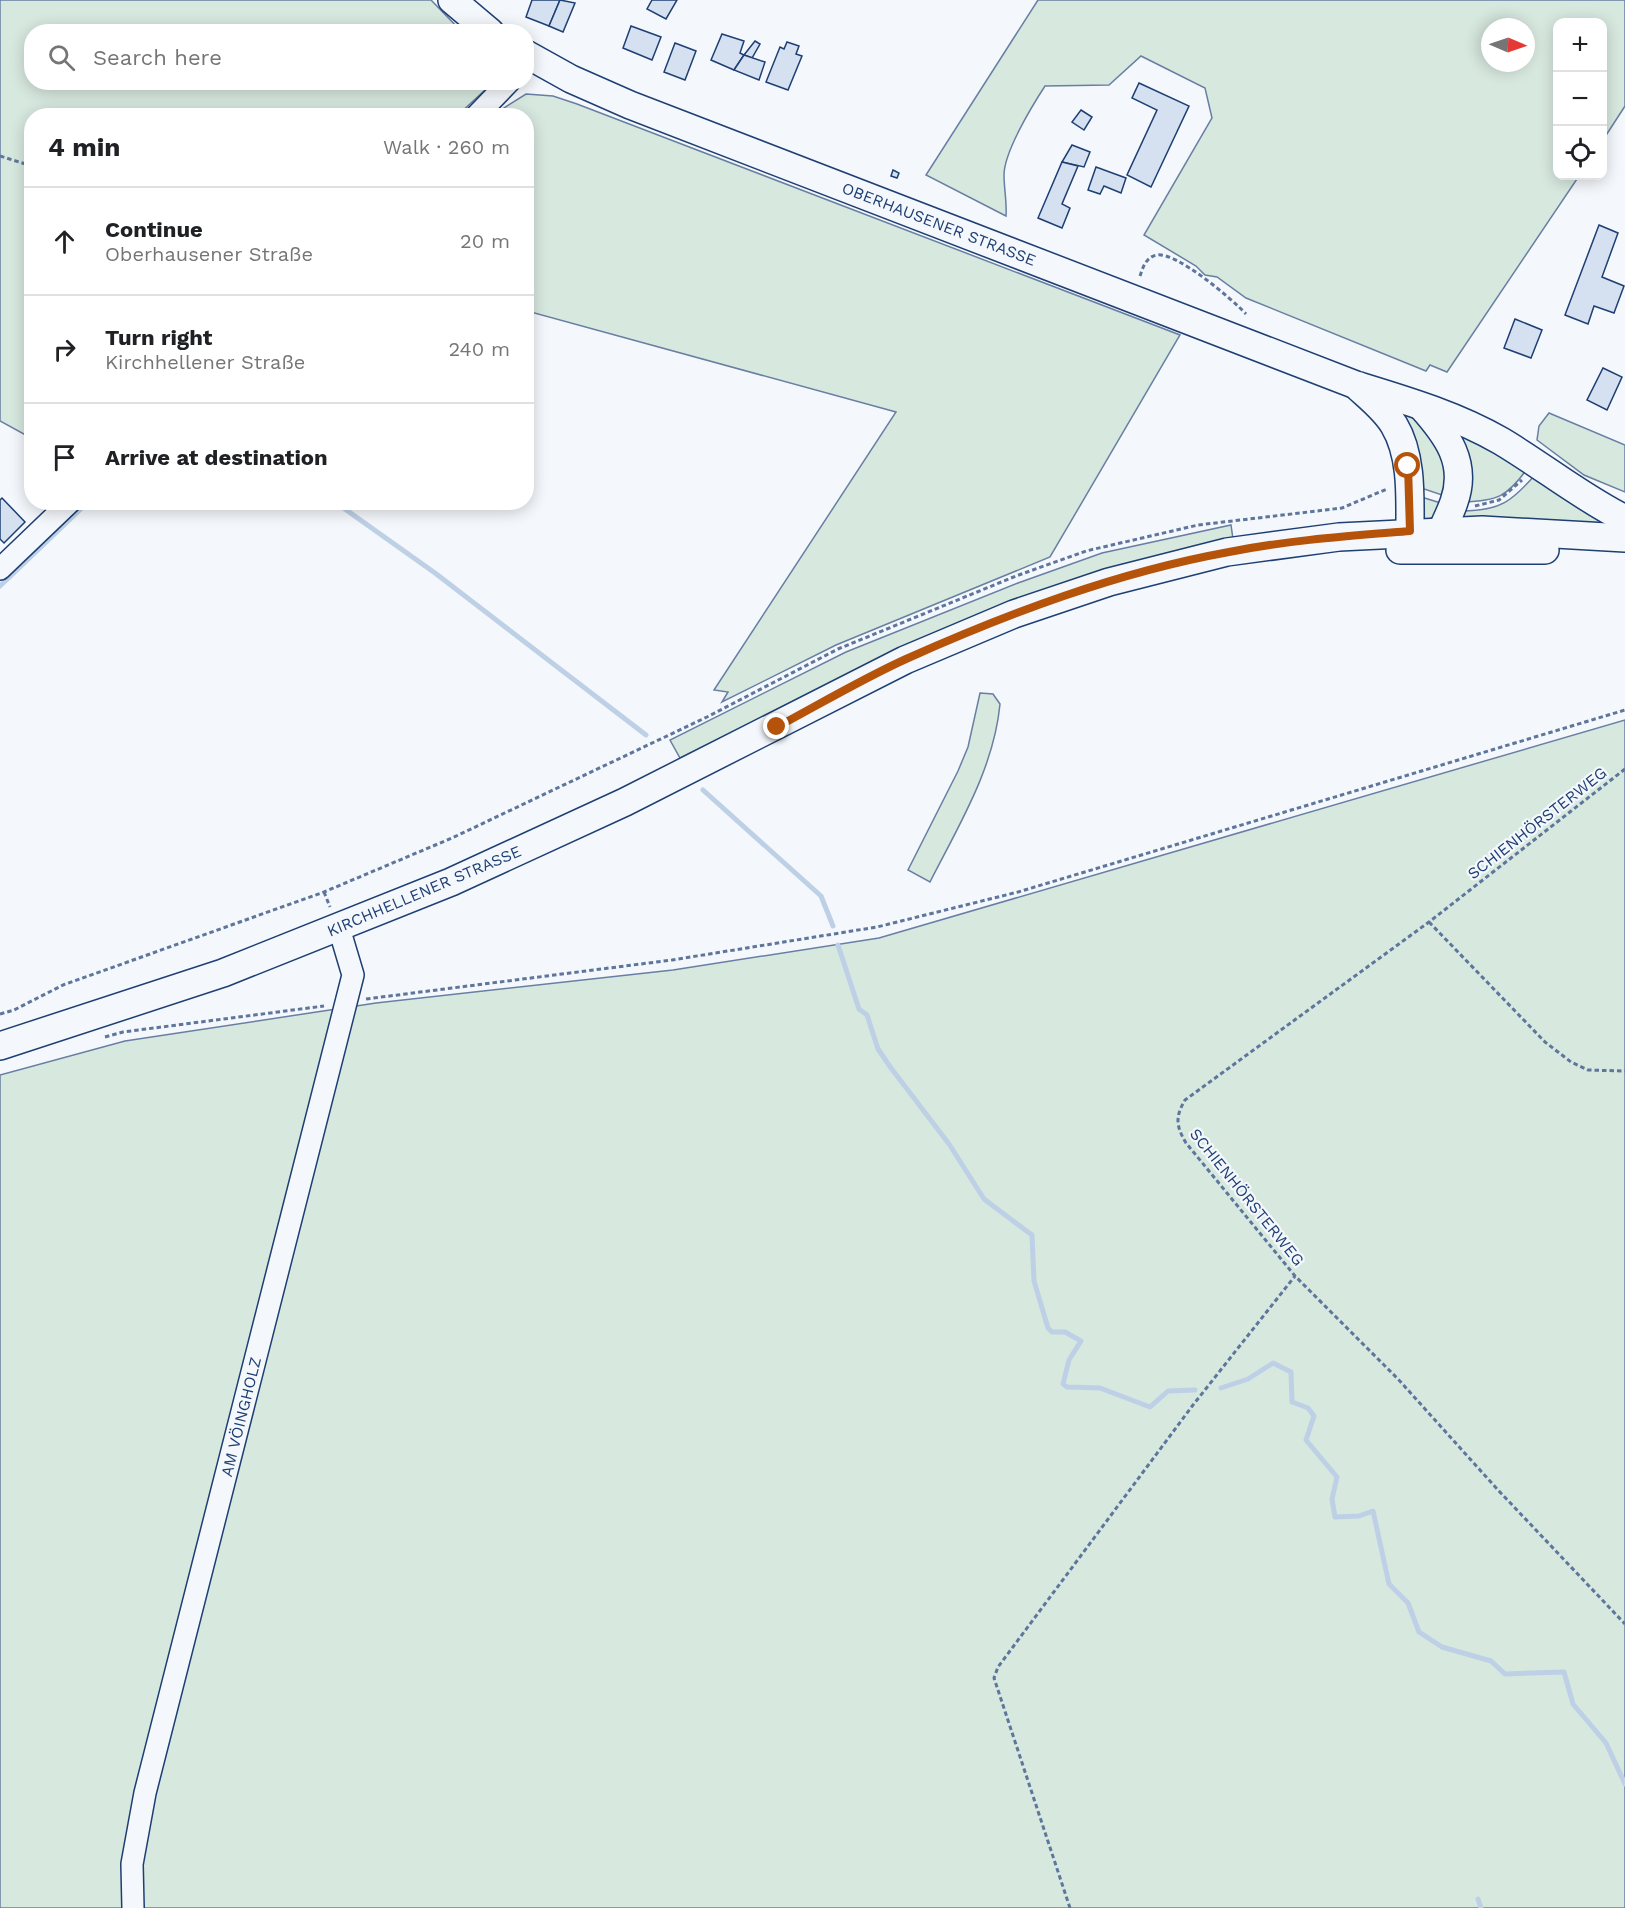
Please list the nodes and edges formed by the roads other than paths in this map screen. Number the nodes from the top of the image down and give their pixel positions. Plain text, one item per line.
1 (452, 0) edge
2 (480, 24) edge
3 (534, 62) edge
4 (501, 90) edge
5 (484, 108) edge
6 (1356, 385) junction
7 (1420, 405) junction
8 (62, 510) edge
9 (1625, 519) edge
10 (1625, 538) edge
11 (1424, 540) junction
12 (1625, 556) edge
13 (0, 569) edge
14 (339, 928) junction
15 (60, 1024) junction
16 (0, 1037) edge
17 (0, 1046) edge
18 (133, 1908) edge

1 - 2 main road
3 - 6 main road, OBERHAUSENER STRASSE
4 - 5 street
6 - 7 main road, OBERHAUSENER STRASSE
6 - 11 main road, OBERHAUSENER STRASSE
7 - 9 main road, OBERHAUSENER STRASSE
7 - 11 main road
8 - 13 street
10 - 11 main road
11 - 12 main road
11 - 14 main road, KIRCHHELLENER STRASSE
14 - 15 main road, KIRCHHELLENER STRASSE
14 - 18 street, AM VÖINGHOLZ
15 - 16 main road, KIRCHHELLENER STRASSE
15 - 17 main road, KIRCHHELLENER STRASSE

